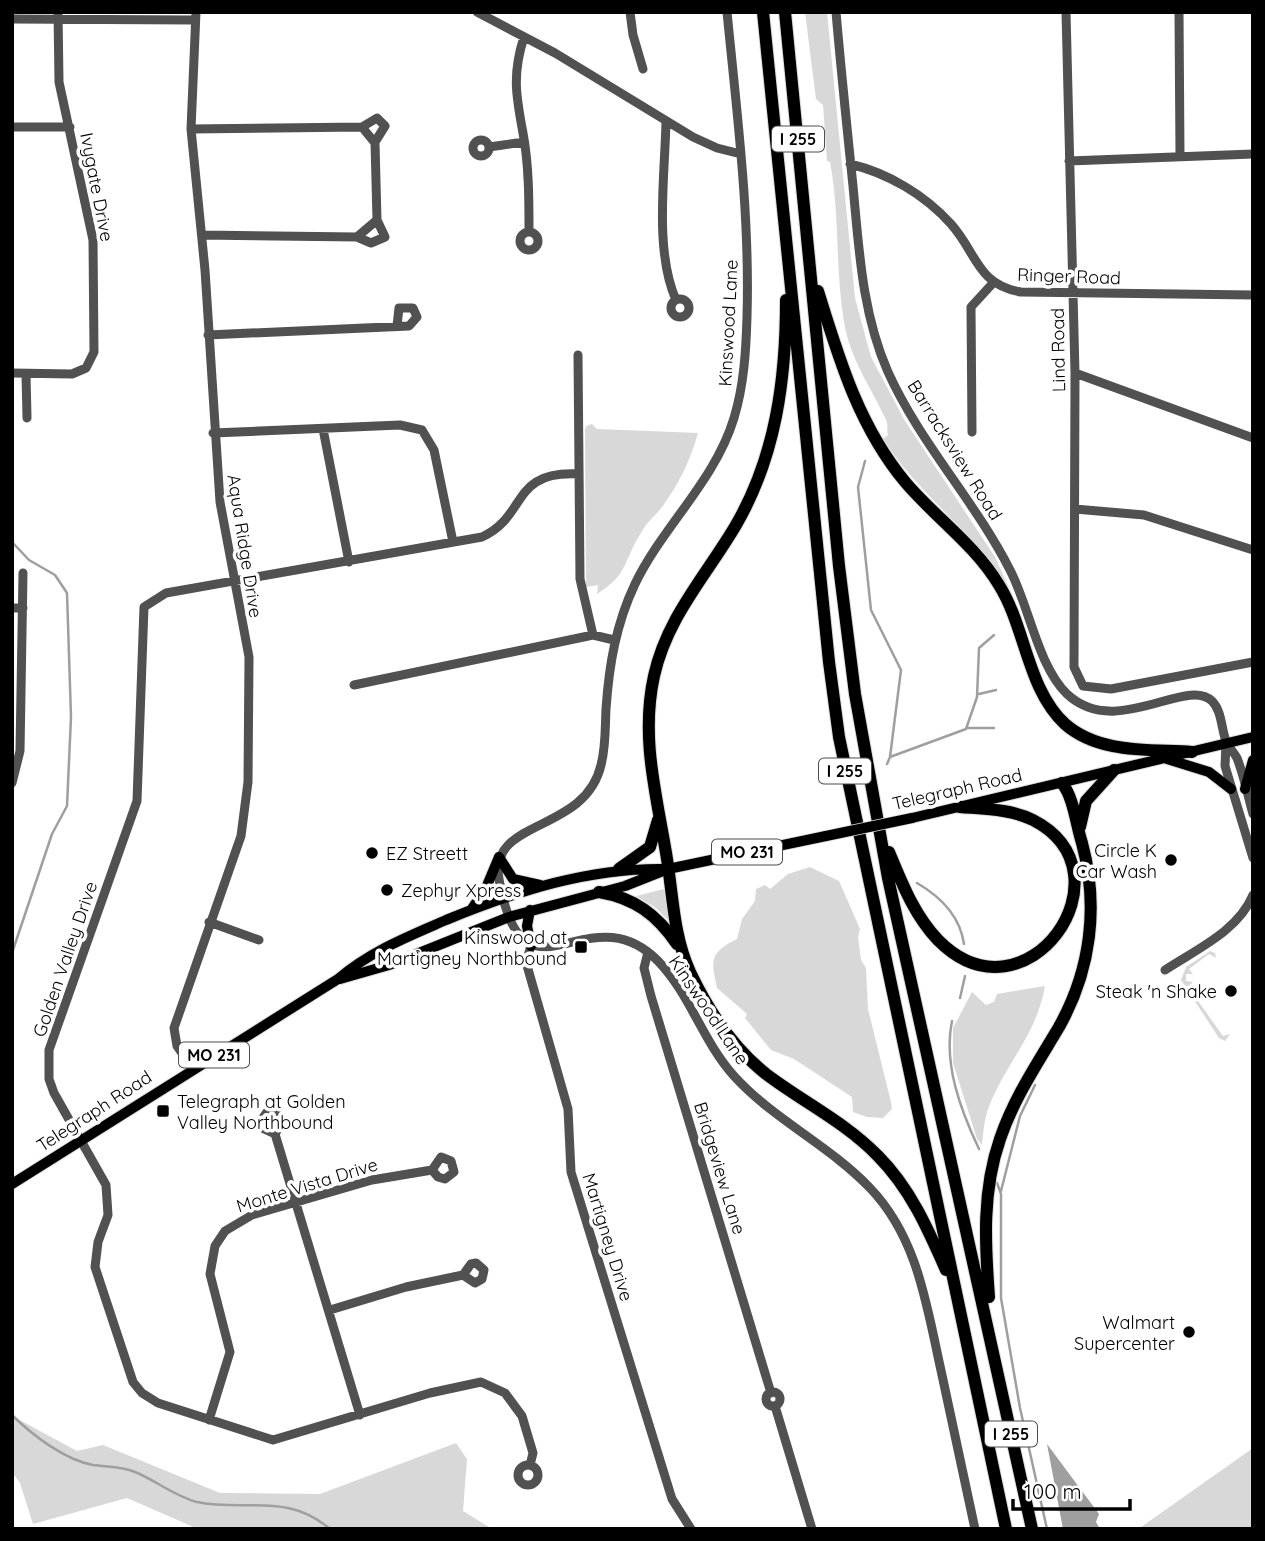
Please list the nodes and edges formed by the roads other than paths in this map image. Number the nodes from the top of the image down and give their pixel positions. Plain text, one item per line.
1 (477, 12) edge
2 (630, 12) edge
3 (727, 12) edge
4 (763, 12) edge
5 (785, 12) edge
6 (836, 12) edge
7 (1066, 12) edge
8 (1179, 12) edge
9 (58, 16) edge
10 (196, 16) edge
11 (12, 19) edge
12 (524, 37) junction
13 (643, 69) dead end
14 (666, 121) junction
15 (12, 127) edge
16 (70, 127) junction
17 (362, 127) junction
18 (191, 129) junction
19 (375, 142) junction
20 (524, 142) junction
21 (489, 147) dead end
22 (741, 154) junction
23 (1253, 154) edge
24 (1180, 156) junction
25 (1069, 161) junction
26 (850, 164) junction
27 (377, 219) junction
28 (529, 232) dead end
29 (202, 235) junction
30 (357, 237) junction
31 (785, 237) junction
32 (810, 267) junction
33 (993, 283) junction
34 (1073, 293) junction
35 (1253, 295) edge
36 (676, 300) dead end
37 (397, 326) dead end
38 (208, 335) junction
39 (578, 355) dead end
40 (12, 373) edge
41 (1075, 373) junction
42 (26, 374) junction
43 (27, 418) dead end
44 (323, 429) junction
45 (972, 432) dead end
46 (213, 433) junction
47 (1253, 438) edge
48 (579, 474) junction
49 (1075, 509) junction
50 (453, 542) junction
51 (1253, 550) edge
52 (349, 562) junction
53 (23, 573) dead end
54 (234, 581) junction
55 (12, 608) edge
56 (23, 608) junction
57 (593, 635) junction
58 (614, 640) junction
59 (1253, 662) edge
60 (354, 685) dead end
61 (17, 698) edge
62 (1253, 737) edge
63 (1226, 743) junction
64 (1192, 751) junction
65 (1164, 758) junction
66 (1253, 760) edge
67 (1114, 770) junction
68 (12, 783) edge
69 (1062, 783) junction
70 (1231, 789) junction
71 (1245, 789) junction
72 (960, 807) junction
73 (1253, 814) edge
74 (659, 816) junction
75 (879, 829) junction
76 (1079, 835) junction
77 (499, 857) junction
78 (1253, 858) edge
79 (619, 869) junction
80 (668, 869) junction
81 (543, 885) junction
82 (600, 892) junction
83 (1253, 895) edge
84 (504, 898) junction
85 (470, 910) junction
86 (530, 910) junction
87 (509, 917) junction
88 (209, 922) junction
89 (259, 940) dead end
90 (531, 946) junction
91 (681, 950) junction
92 (648, 952) junction
93 (1165, 970) dead end
94 (338, 979) junction
95 (192, 1069) junction
96 (275, 1134) dead end
97 (80, 1140) junction
98 (432, 1170) dead end
99 (12, 1184) edge
100 (297, 1202) junction
101 (463, 1275) dead end
102 (957, 1296) junction
103 (330, 1310) junction
104 (991, 1339) junction
105 (360, 1415) junction
106 (209, 1420) junction
107 (530, 1465) dead end
108 (691, 1529) edge
109 (812, 1529) edge
110 (975, 1529) edge
111 (1006, 1529) edge
112 (1031, 1529) edge

1 - 12 street
2 - 13 street
3 - 22 street, Kinswood Lane
4 - 31 highway, I 255
5 - 32 highway, I 255
6 - 26 street, Barracksview Road
7 - 25 street, Lind Road
8 - 24 street
9 - 10 street
9 - 11 street
9 - 16 street, Ivygate Drive
10 - 18 street, Aqua Ridge Drive
12 - 14 street
12 - 20 street
14 - 22 street
14 - 36 street
15 - 16 street
16 - 42 street, Ivygate Drive
17 - 18 street
17 - 19 street
17 - 19 street
18 - 29 street, Aqua Ridge Drive
19 - 27 street
20 - 21 street
20 - 28 street
22 - 58 street, Kinswood Lane
23 - 24 street
24 - 25 street
25 - 34 street, Lind Road
26 - 33 street, Ringer Road
26 - 63 street, Barracksview Road
27 - 30 street
27 - 30 street
29 - 30 street
29 - 38 street, Aqua Ridge Drive
31 - 74 highway
31 - 102 highway, I 255
32 - 64 highway
32 - 75 highway, I 255
33 - 34 street, Ringer Road
33 - 45 street
34 - 35 street, Ringer Road
34 - 41 street, Lind Road
37 - 38 street
38 - 46 street, Aqua Ridge Drive
39 - 48 street
40 - 42 street
41 - 47 street
41 - 49 street, Lind Road
42 - 43 street
44 - 46 street
44 - 50 street
44 - 52 street
46 - 54 street, Aqua Ridge Drive
48 - 50 street, Golden Valley Drive
48 - 57 street
49 - 51 street
49 - 59 street, Lind Road
50 - 52 street, Golden Valley Drive
52 - 54 street, Golden Valley Drive
53 - 56 street
54 - 88 street, Aqua Ridge Drive
54 - 97 street, Golden Valley Drive
55 - 56 street
56 - 61 street
57 - 58 street
57 - 60 street
58 - 77 street, Kinswood Lane
61 - 68 street
62 - 63 main road, Telegraph Road / MO 231
63 - 64 main road, Telegraph Road / MO 231
63 - 70 street, Barracksview Road
63 - 71 street, Barracksview Road
64 - 65 main road, Telegraph Road / MO 231
65 - 67 main road, Telegraph Road / MO 231
65 - 70 main road
66 - 71 main road
67 - 69 main road, Telegraph Road / MO 231
67 - 76 highway
69 - 72 main road, Telegraph Road / MO 231
69 - 76 highway
70 - 78 street, Barracksview Road
71 - 73 street, Barracksview Road
72 - 75 highway
72 - 80 main road, Telegraph Road / MO 231, bridge
74 - 79 highway
74 - 80 highway
75 - 104 highway, I 255
76 - 104 highway
77 - 81 main road
77 - 84 street
77 - 85 main road
79 - 80 main road, Telegraph Road / MO 231
79 - 81 main road, Telegraph Road / MO 231
80 - 82 main road, Telegraph Road / MO 231
80 - 91 highway
81 - 84 main road, Telegraph Road / MO 231
82 - 86 main road, Telegraph Road / MO 231
82 - 91 highway
83 - 93 street
84 - 85 main road, Telegraph Road / MO 231
84 - 87 street
85 - 94 main road, Telegraph Road / MO 231
86 - 87 main road, Telegraph Road / MO 231
86 - 90 main road
87 - 90 street
87 - 94 main road, Telegraph Road / MO 231
88 - 89 street
88 - 95 street, Aqua Ridge Drive
90 - 92 street, Kinswood Lane
90 - 108 street, Martigney Drive
91 - 102 highway
92 - 109 street, Bridgeview Lane
92 - 110 street, Kinswood Lane
94 - 95 main road, Telegraph Road / MO 231
95 - 97 main road, Telegraph Road / MO 231
96 - 100 street
97 - 99 main road, Telegraph Road / MO 231
97 - 106 street, Golden Valley Drive
98 - 100 street, Monte Vista Drive
100 - 103 street
100 - 106 street, Monte Vista Drive
101 - 103 street
102 - 111 highway, I 255
103 - 105 street
104 - 112 highway, I 255
105 - 106 street, Golden Valley Drive
105 - 107 street, Golden Valley Drive

